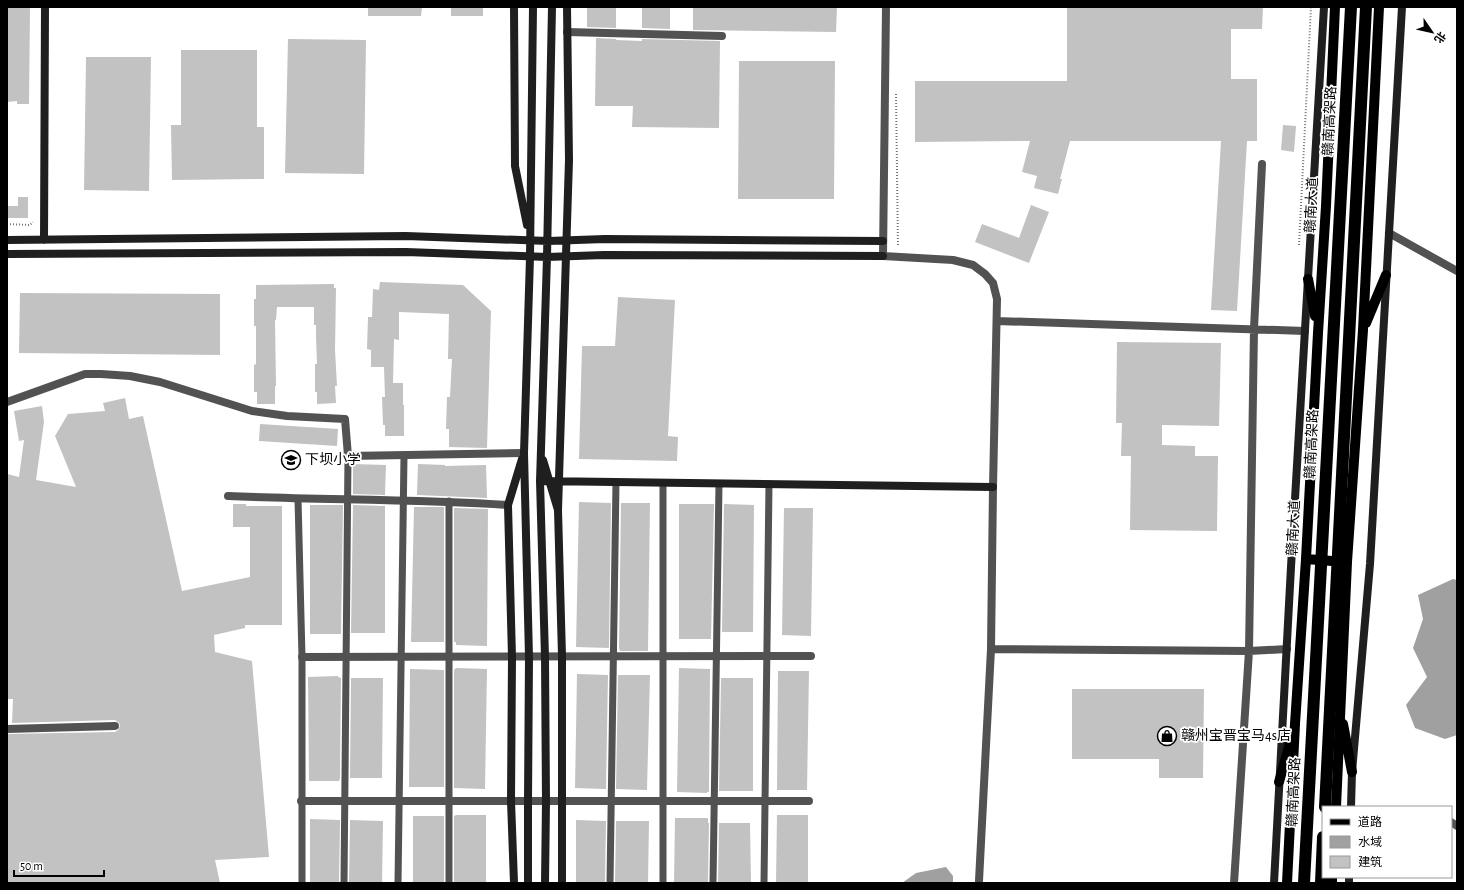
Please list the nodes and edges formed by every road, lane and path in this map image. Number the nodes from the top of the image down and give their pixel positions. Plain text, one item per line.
1 (45, 7) edge
2 (514, 7) edge
3 (533, 7) edge
4 (552, 7) edge
5 (567, 7) edge
6 (886, 7) edge
7 (1324, 7) edge
8 (1335, 7) edge
9 (1351, 7) edge
10 (1366, 7) edge
11 (1379, 7) edge
12 (1402, 7) edge
13 (567, 32) junction
14 (722, 36) dead end
15 (896, 93) dead end
16 (1262, 164) dead end
17 (34, 218) dead end
18 (7, 224) edge
19 (1389, 233) junction
20 (7, 240) edge
21 (44, 240) junction
22 (531, 241) junction
23 (548, 241) junction
24 (566, 241) junction
25 (883, 241) junction
26 (7, 254) edge
27 (883, 256) junction
28 (898, 256) junction
29 (530, 257) junction
30 (566, 257) junction
31 (547, 258) junction
32 (1457, 271) edge
33 (1386, 274) junction
34 (1308, 279) junction
35 (997, 320) junction
36 (1254, 329) junction
37 (1363, 330) junction
38 (1305, 331) junction
39 (1318, 333) junction
40 (7, 402) edge
41 (524, 453) junction
42 (541, 453) junction
43 (348, 456) junction
44 (404, 456) junction
45 (540, 481) junction
46 (549, 481) junction
47 (558, 482) junction
48 (616, 482) junction
49 (663, 483) junction
50 (719, 484) junction
51 (769, 484) junction
52 (993, 487) junction
53 (228, 496) dead end
54 (298, 499) junction
55 (348, 500) junction
56 (403, 500) junction
57 (449, 501) junction
58 (508, 505) junction
59 (558, 510) junction
60 (1306, 559) junction
61 (1347, 562) junction
62 (992, 649) junction
63 (1287, 649) junction
64 (1249, 651) junction
65 (562, 656) junction
66 (613, 656) junction
67 (663, 656) junction
68 (717, 656) junction
69 (767, 656) junction
70 (811, 656) dead end
71 (302, 657) junction
72 (346, 657) junction
73 (401, 657) junction
74 (449, 657) junction
75 (512, 657) junction
76 (529, 657) junction
77 (545, 657) junction
78 (1340, 707) junction
79 (1295, 724) junction
80 (115, 726) dead end
81 (7, 729) edge
82 (1352, 772) junction
83 (1279, 782) junction
84 (301, 801) junction
85 (345, 801) junction
86 (399, 801) junction
87 (449, 801) junction
88 (511, 801) junction
89 (528, 801) junction
90 (546, 801) junction
91 (563, 801) junction
92 (611, 801) junction
93 (663, 801) junction
94 (714, 801) junction
95 (765, 801) junction
96 (809, 802) dead end
97 (1324, 806) edge
98 (1336, 806) edge
99 (1351, 806) edge
100 (1322, 860) edge
101 (979, 881) dead end
102 (302, 883) edge
103 (344, 883) edge
104 (398, 883) edge
105 (449, 883) edge
106 (514, 883) edge
107 (528, 883) edge
108 (545, 883) edge
109 (562, 883) edge
110 (610, 883) edge
111 (663, 883) edge
112 (713, 883) edge
113 (764, 883) edge
114 (1234, 883) edge
115 (1274, 883) edge
116 (1287, 883) edge
117 (1304, 883) edge
118 (1321, 883) edge

1 - 21 street
2 - 22 street
3 - 22 street
4 - 23 street
5 - 13 street
6 - 25 street
7 - 34 street
8 - 39 main road, 赣南大道
9 - 117 highway, 赣南高架路
10 - 97 highway
11 - 37 main road
12 - 19 street
13 - 14 street
13 - 24 street
15 - 28 path
16 - 36 street
17 - 18 path
19 - 32 street
19 - 33 street
20 - 21 street
21 - 22 street
22 - 23 street
22 - 29 street
23 - 24 street
23 - 31 street
24 - 25 street
24 - 30 street
25 - 27 street
26 - 29 street
27 - 28 street
27 - 30 street
28 - 35 street
29 - 31 street
29 - 41 street
30 - 31 street
30 - 47 street
31 - 42 street
33 - 37 main road
33 - 82 street
34 - 38 street
34 - 39 main road
35 - 36 street
35 - 52 street
36 - 38 street
36 - 64 street
37 - 61 main road
38 - 63 street
39 - 60 main road, 赣南大道
40 - 43 street
41 - 44 street
41 - 58 street
41 - 76 street
42 - 45 street
42 - 46 street
43 - 44 street
43 - 55 lane
44 - 56 lane
45 - 46 street
45 - 77 street
46 - 47 street
46 - 59 street
47 - 48 street
47 - 59 street
48 - 49 street
48 - 66 lane
49 - 50 street
49 - 67 lane
50 - 51 street
50 - 68 lane
51 - 52 street
51 - 69 lane
52 - 62 street
53 - 54 street
54 - 55 street
54 - 71 lane
55 - 56 street
55 - 72 lane
56 - 57 street
56 - 73 lane
57 - 58 street
57 - 74 lane
58 - 75 street
59 - 65 street
60 - 61 main road
60 - 79 main road, 赣南大道
61 - 78 main road
62 - 64 street
62 - 101 street
63 - 64 street
63 - 83 street
64 - 114 street
65 - 66 street
65 - 77 street
65 - 91 street
66 - 67 street
66 - 92 lane
67 - 68 street
67 - 93 lane
68 - 69 street
68 - 94 lane
69 - 70 street
69 - 95 lane
71 - 72 street
71 - 84 lane
72 - 73 street
72 - 85 lane
73 - 74 street
73 - 86 lane
74 - 75 street
74 - 87 lane
75 - 76 street
75 - 88 street
76 - 77 street
76 - 89 street
77 - 90 street
78 - 82 main road
78 - 98 main road
79 - 83 main road
79 - 116 main road, 赣南大道
80 - 81 street
82 - 99 street
83 - 115 street
84 - 85 street
84 - 102 lane
85 - 86 street
85 - 103 lane
86 - 87 street
86 - 104 lane
87 - 88 street
87 - 105 lane
88 - 89 street
88 - 106 street
89 - 90 street
89 - 107 street
90 - 91 street
90 - 108 street
91 - 92 street
91 - 109 street
92 - 93 street
92 - 110 lane
93 - 94 street
93 - 111 lane
94 - 95 street
94 - 112 lane
95 - 96 street
95 - 113 lane
100 - 118 highway

